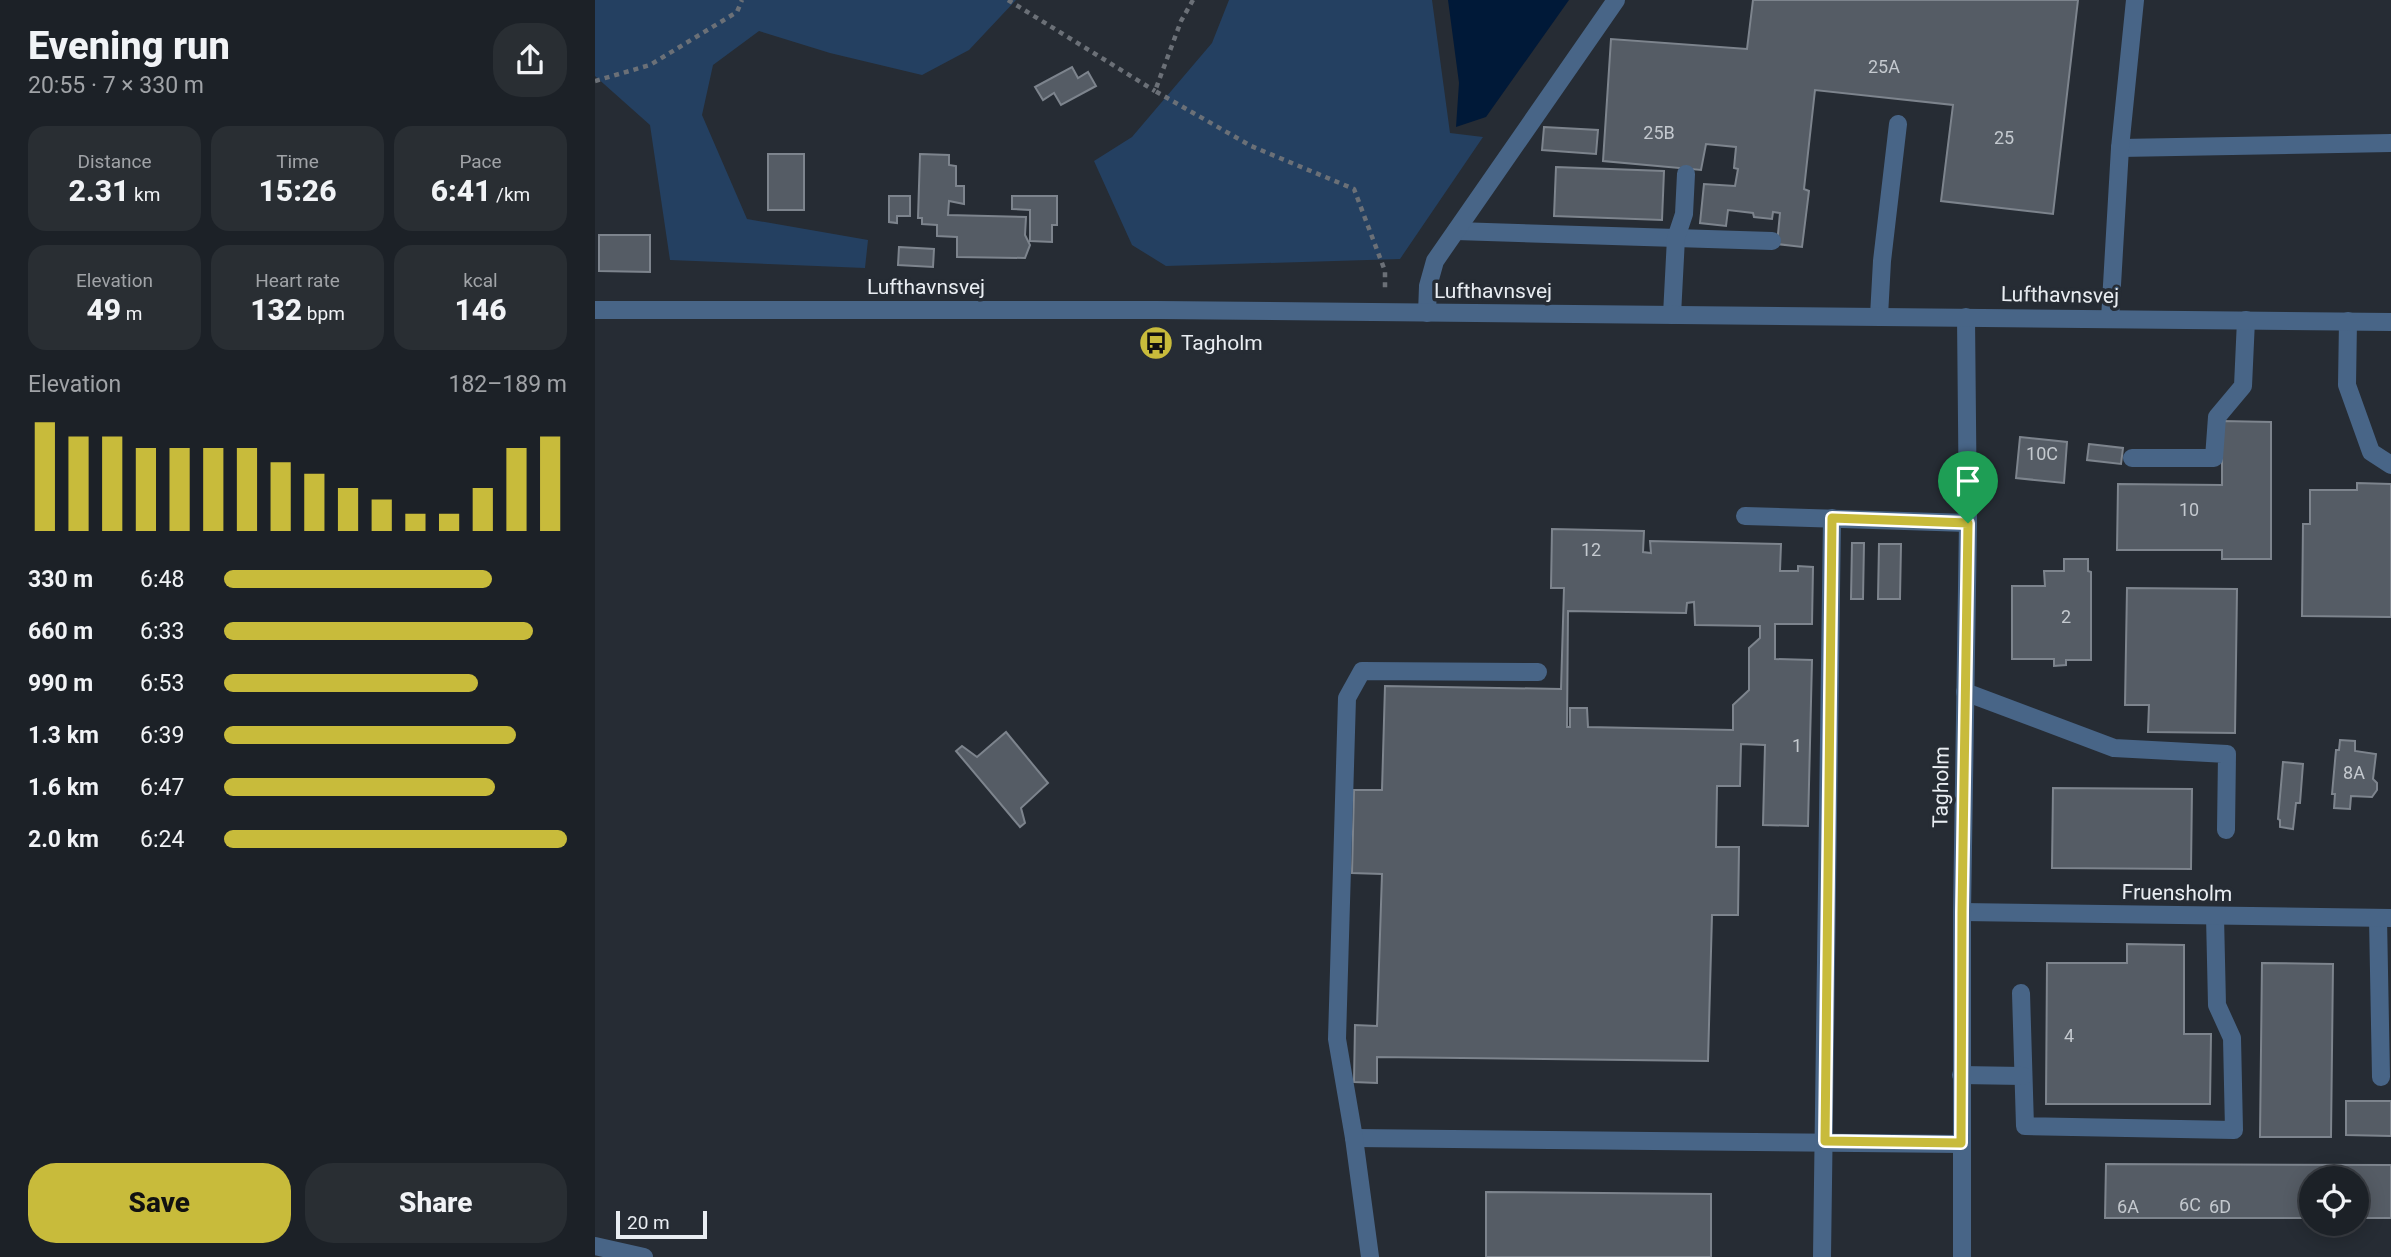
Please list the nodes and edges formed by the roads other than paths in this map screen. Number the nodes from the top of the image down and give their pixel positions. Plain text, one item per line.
1 (1616, 0) edge
2 (2135, 0) edge
3 (1898, 124) dead end
4 (2391, 143) edge
5 (2120, 148) junction
6 (1686, 174) dead end
7 (1456, 231) junction
8 (1676, 238) junction
9 (1772, 241) dead end
10 (595, 310) edge
11 (1427, 313) junction
12 (1672, 315) junction
13 (1879, 316) junction
14 (1966, 317) junction
15 (2110, 319) junction
16 (2246, 320) junction
17 (2348, 321) junction
18 (2391, 322) edge
19 (2131, 458) dead end
20 (2391, 465) edge
21 (1745, 516) dead end
22 (1832, 518) junction
23 (1968, 523) junction
24 (1538, 672) dead end
25 (1965, 692) junction
26 (2226, 830) dead end
27 (1962, 912) junction
28 (2215, 916) junction
29 (2384, 918) edge
30 (2021, 993) dead end
31 (1961, 1075) junction
32 (2023, 1076) junction
33 (2381, 1077) dead end
34 (1354, 1138) junction
35 (1825, 1141) junction
36 (1961, 1143) junction
37 (595, 1246) edge
38 (644, 1257) edge
39 (1370, 1257) edge
40 (1822, 1257) edge
41 (1962, 1257) edge

1 - 7 street
2 - 5 street
3 - 13 street
4 - 5 street
5 - 15 street
6 - 8 street
7 - 8 street
7 - 11 street
8 - 9 street
8 - 12 street
10 - 11 street, Lufthavnsvej
11 - 12 street, Lufthavnsvej
12 - 13 street, Lufthavnsvej
13 - 14 street, Lufthavnsvej
14 - 15 street, Lufthavnsvej
14 - 23 street, Tagholm
15 - 16 street, Lufthavnsvej
16 - 17 street, Lufthavnsvej
16 - 19 street
17 - 18 street, Lufthavnsvej
17 - 20 street
21 - 22 street
22 - 23 street
22 - 35 street
23 - 25 street, Tagholm
24 - 34 street
25 - 26 street
25 - 27 street, Tagholm
27 - 28 street, Fruensholm
27 - 31 street, Tagholm
28 - 29 street, Fruensholm
28 - 32 street
29 - 33 street
30 - 32 street
31 - 32 street
31 - 36 street, Tagholm
34 - 35 street
34 - 39 street
35 - 36 street
35 - 40 street
36 - 41 street, Tagholm
37 - 38 street

